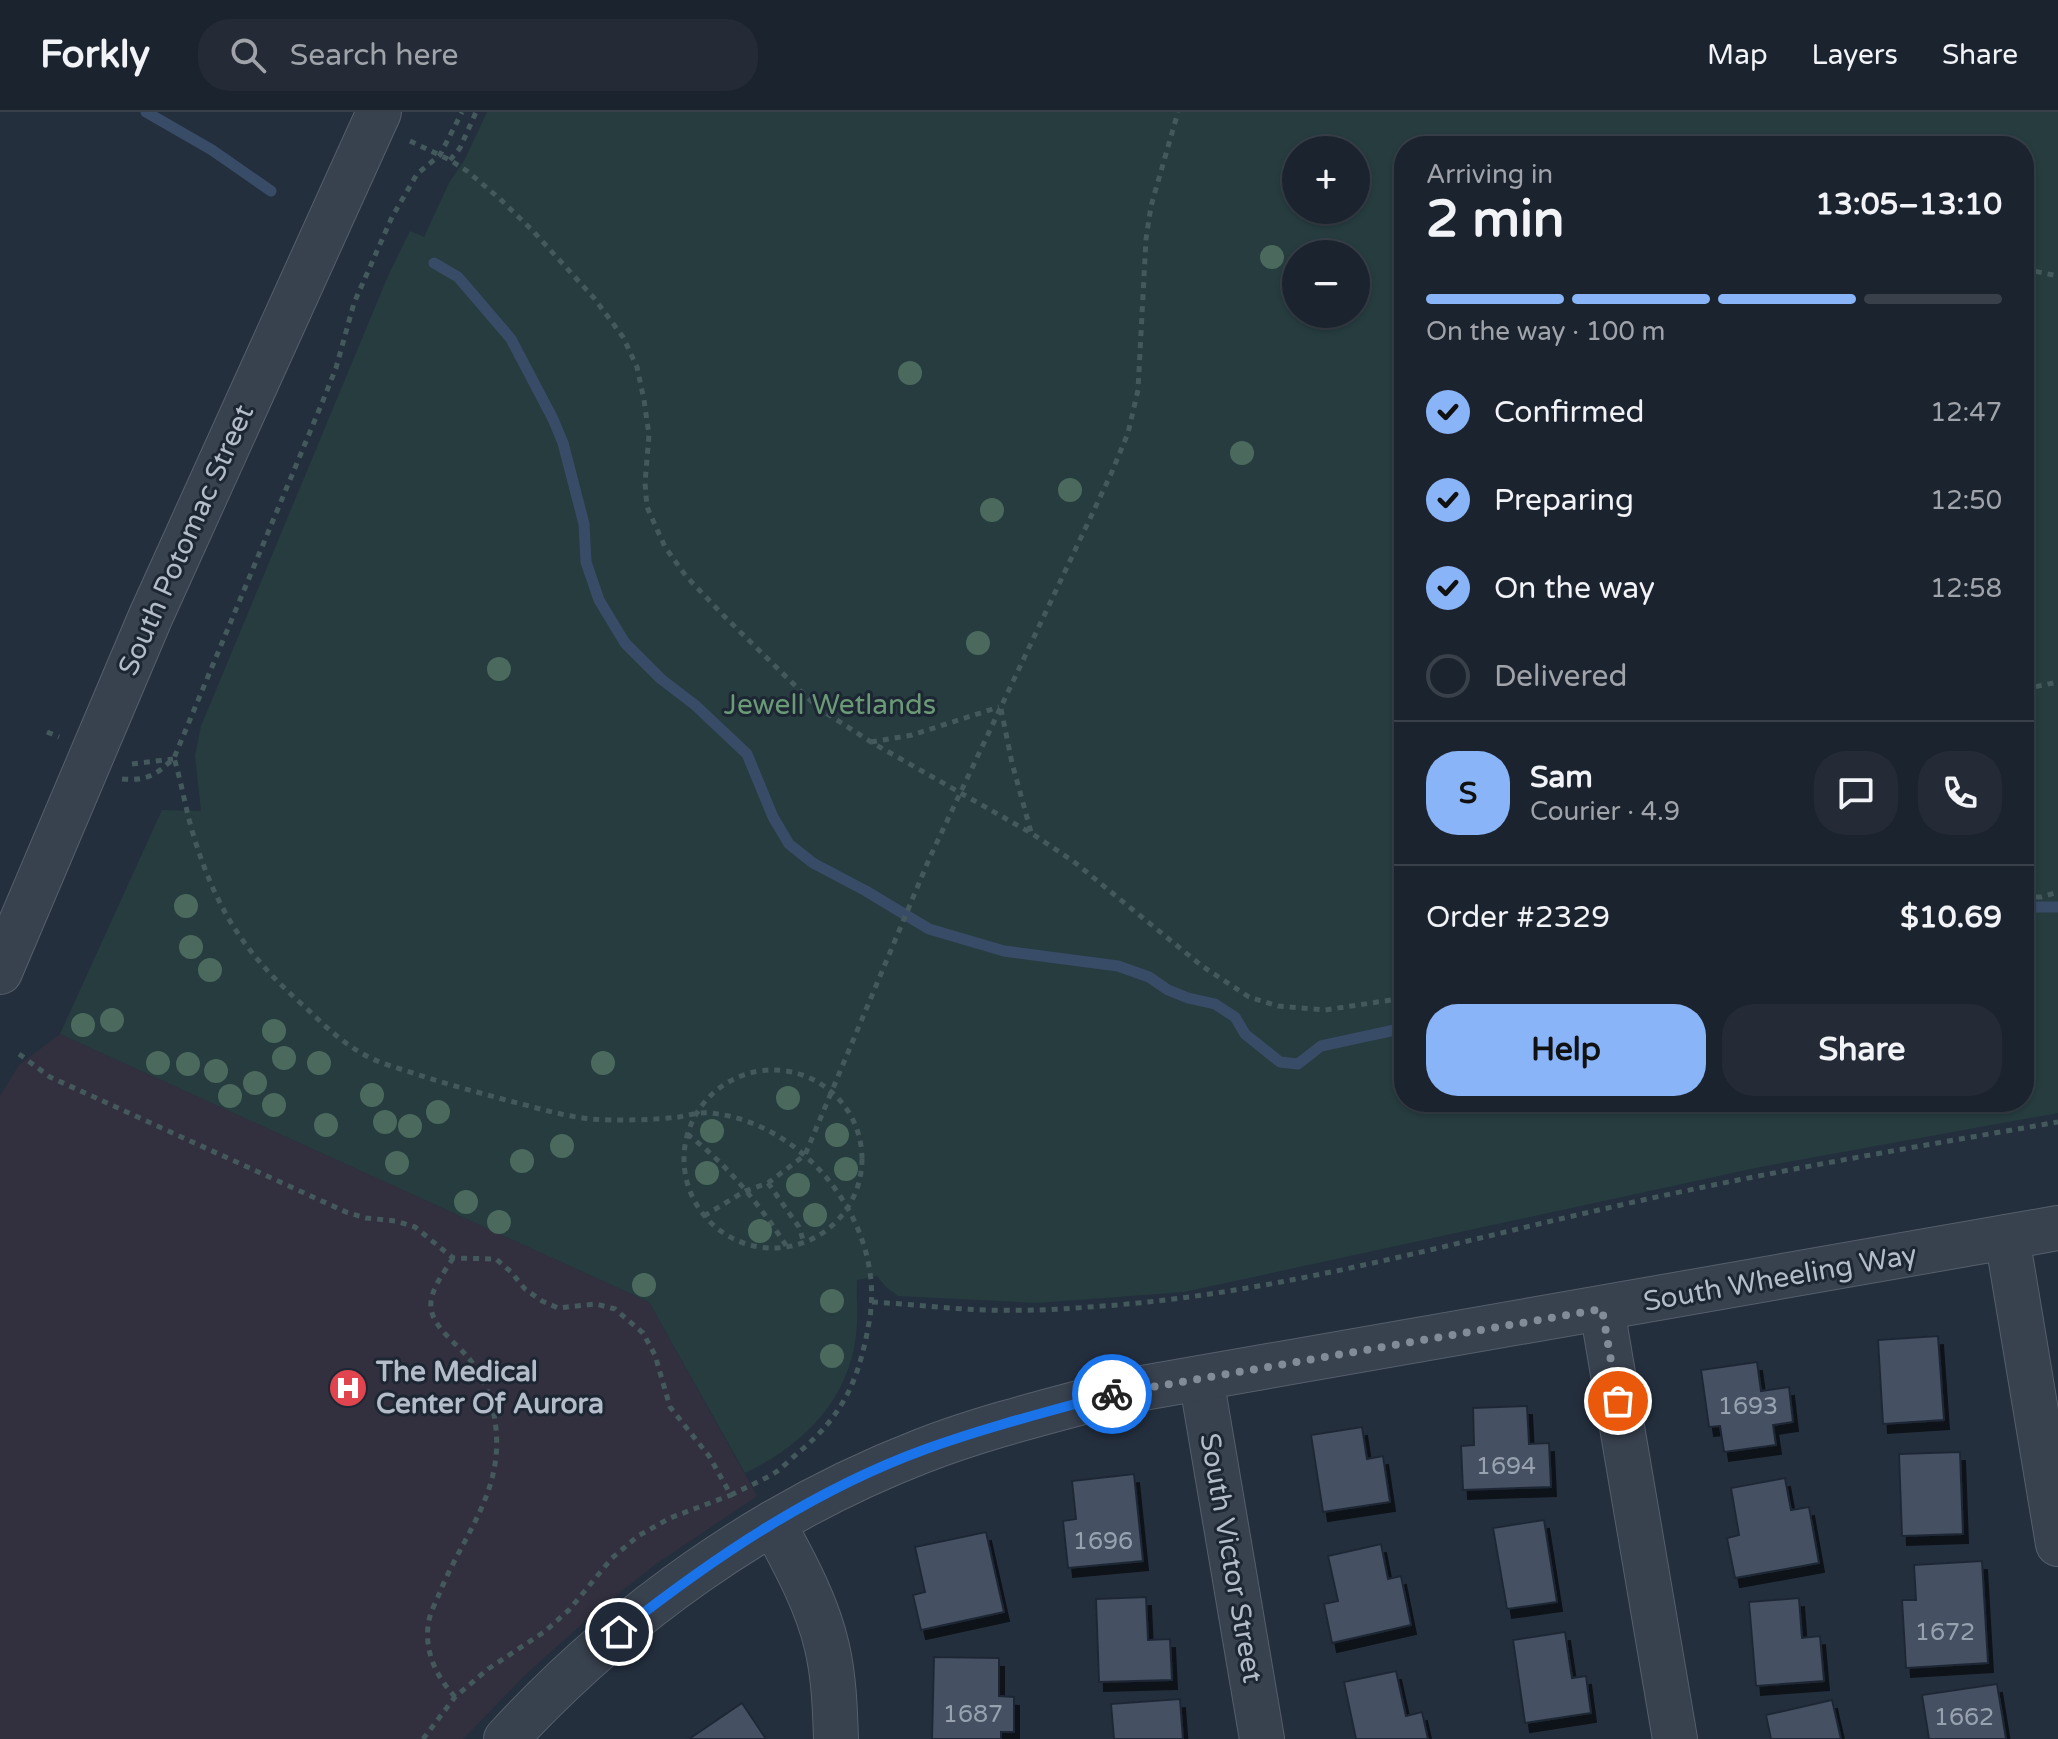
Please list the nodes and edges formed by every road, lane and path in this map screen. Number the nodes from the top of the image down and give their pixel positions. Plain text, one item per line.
1 (379, 112) edge
2 (462, 112) edge
3 (476, 112) edge
4 (1178, 112) edge
5 (440, 155) junction
6 (450, 160) junction
7 (2034, 271) edge
8 (2058, 276) edge
9 (2058, 682) edge
10 (2034, 687) edge
11 (1000, 707) junction
12 (871, 742) junction
13 (174, 758) junction
14 (114, 778) dead end
15 (960, 792) junction
16 (1031, 833) junction
17 (2058, 892) edge
18 (2034, 897) edge
19 (0, 972) edge
20 (1394, 1000) edge
21 (19, 1054) dead end
22 (831, 1091) junction
23 (696, 1113) junction
24 (2058, 1122) edge
25 (687, 1134) junction
26 (805, 1155) junction
27 (768, 1183) junction
28 (745, 1191) junction
29 (848, 1209) junction
30 (704, 1216) junction
31 (2058, 1228) edge
32 (2007, 1237) junction
33 (804, 1243) junction
34 (788, 1247) junction
35 (453, 1258) junction
36 (872, 1302) junction
37 (1602, 1309) junction
38 (1201, 1378) junction
39 (731, 1495) junction
40 (773, 1523) junction
41 (2058, 1544) edge
42 (455, 1697) junction
43 (423, 1739) edge
44 (506, 1739) edge
45 (836, 1739) edge
46 (1262, 1739) edge
47 (1675, 1739) edge

1 - 19 street, South Potomac Street
2 - 5 path
3 - 6 path
4 - 11 path
5 - 6 path
5 - 13 path
6 - 12 path
7 - 8 path
9 - 10 path
11 - 12 path
11 - 15 path
11 - 16 path
12 - 15 path
13 - 14 path
13 - 23 path
15 - 16 path
15 - 22 path
16 - 20 path
17 - 18 path
21 - 35 path
22 - 23 path
22 - 26 path
22 - 29 path
23 - 25 path
23 - 26 path
24 - 36 path
25 - 28 path
25 - 30 path
26 - 27 path
26 - 29 path
27 - 28 path
27 - 33 path
28 - 30 path
28 - 34 path
29 - 33 path
29 - 36 path
30 - 34 path
31 - 32 street, South Wheeling Way
32 - 37 street, South Wheeling Way
32 - 41 street
33 - 34 path
35 - 39 path
35 - 42 path
36 - 39 path
37 - 38 street, South Wheeling Way
37 - 47 street
38 - 40 street, South Wheeling Way
38 - 46 street, South Victor Street
39 - 42 path
40 - 44 street, South Wheeling Way
40 - 45 street
42 - 43 path

